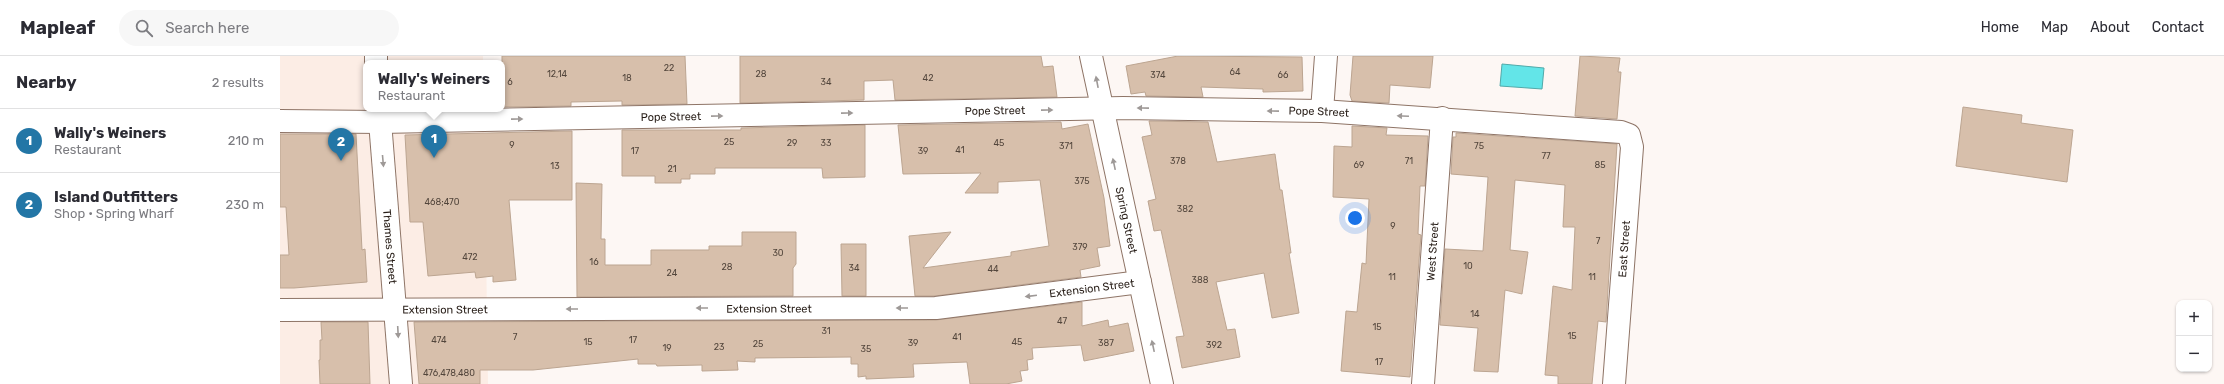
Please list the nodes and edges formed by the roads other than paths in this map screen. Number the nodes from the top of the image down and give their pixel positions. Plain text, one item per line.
1 (1092, 56) edge
2 (1326, 56) edge
3 (1101, 109) junction
4 (1322, 112) junction
5 (380, 116) edge
6 (1442, 118) junction
7 (280, 121) edge
8 (1609, 131) joint
9 (1140, 282) junction
10 (396, 309) junction
11 (280, 310) edge
12 (400, 384) edge
13 (1162, 384) edge
14 (1423, 384) edge
15 (1614, 384) edge

3 -> 1 street, Spring Street
2 - 4 street
4 -> 3 street, Pope Street
5 -> 3 street, Pope Street
9 -> 3 street, Spring Street
6 -> 4 street, Pope Street
5 - 7 street, Pope Street
5 -> 10 street, Thames Street
6 - 8 street, Pope Street
6 - 14 street, West Street
8 - 15 street, East Street
9 -> 10 street, Extension Street
13 -> 9 street, Spring Street
10 - 11 street, Extension Street
10 -> 12 street, Thames Street

